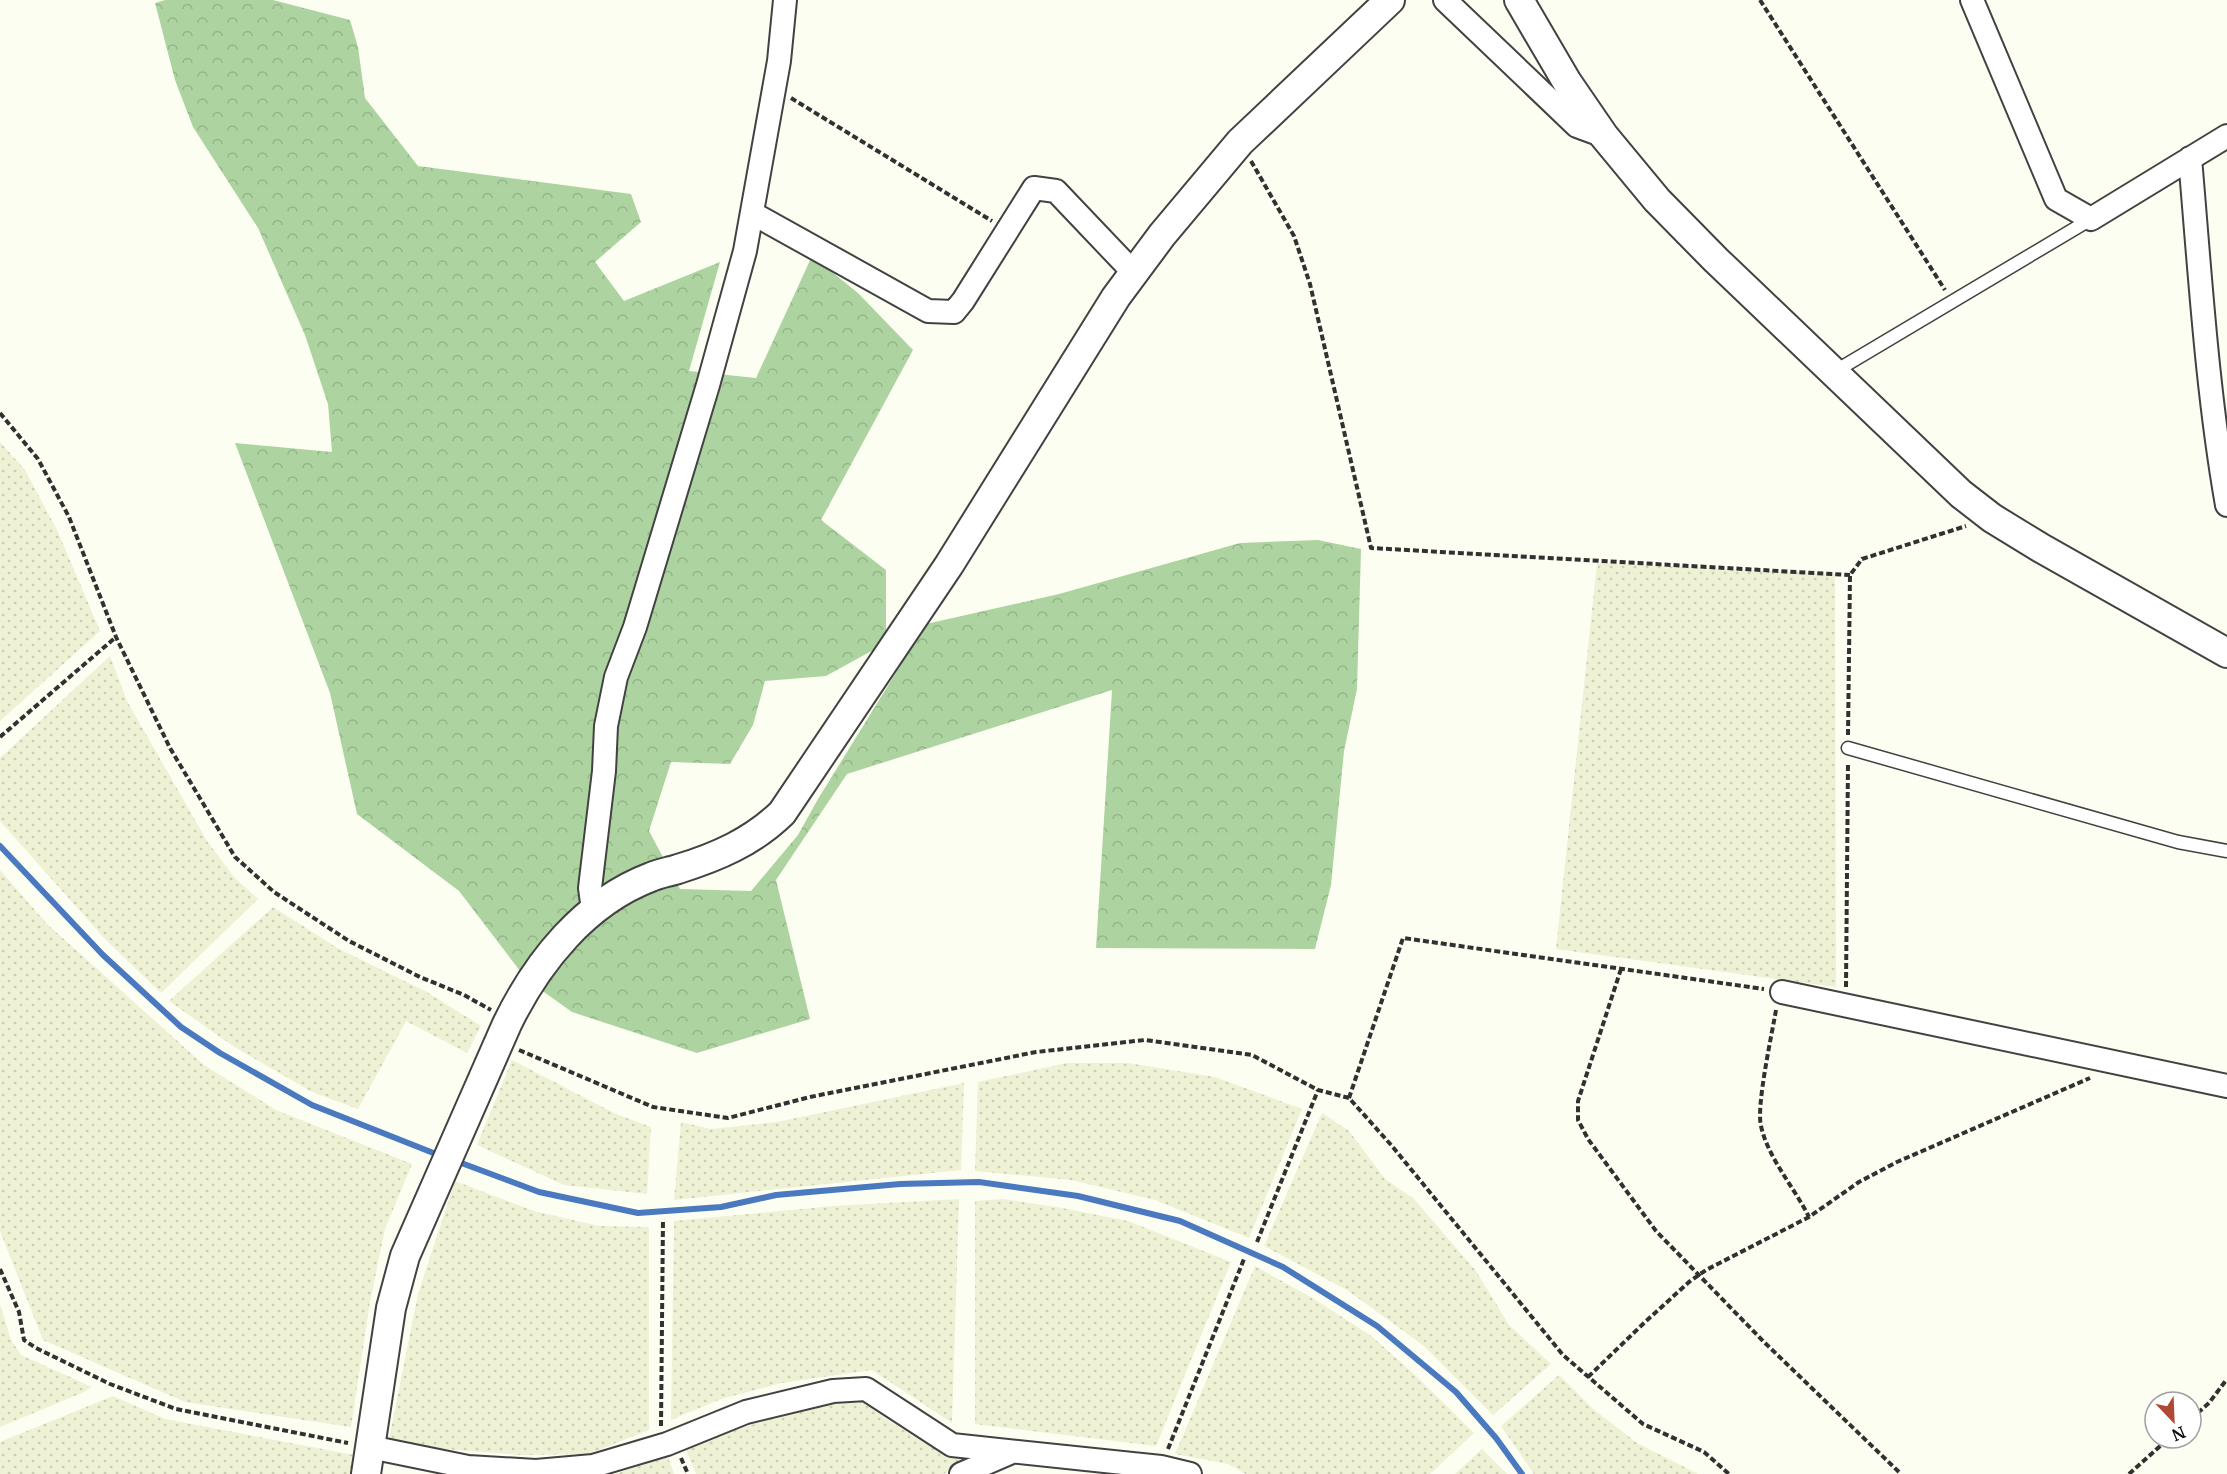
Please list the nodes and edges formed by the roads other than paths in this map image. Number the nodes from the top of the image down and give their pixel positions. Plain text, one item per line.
1 (785, 0) edge
2 (1390, 0) edge
3 (1445, 0) edge
4 (1519, 0) edge
5 (1972, 0) edge
6 (1604, 136) junction
7 (2227, 136) edge
8 (2190, 158) junction
9 (752, 213) junction
10 (2091, 219) junction
11 (1134, 273) junction
12 (1834, 372) junction
13 (2227, 505) edge
14 (2227, 653) edge
15 (1848, 748) road end
16 (2227, 851) edge
17 (593, 910) junction
18 (1781, 992) road end
19 (2227, 1086) edge
20 (1013, 1452) junction
21 (368, 1461) edge
22 (961, 1474) edge
23 (1190, 1474) edge

1 - 9 street
2 - 11 street
3 - 6 street
4 - 6 street
5 - 10 street
6 - 12 street
7 - 8 street
8 - 10 street
8 - 13 street
9 - 11 street
9 - 17 street
10 - 12 lane
11 - 17 street
12 - 14 street
15 - 16 lane
17 - 21 street
18 - 19 street
20 - 21 street
20 - 22 street
20 - 23 street

